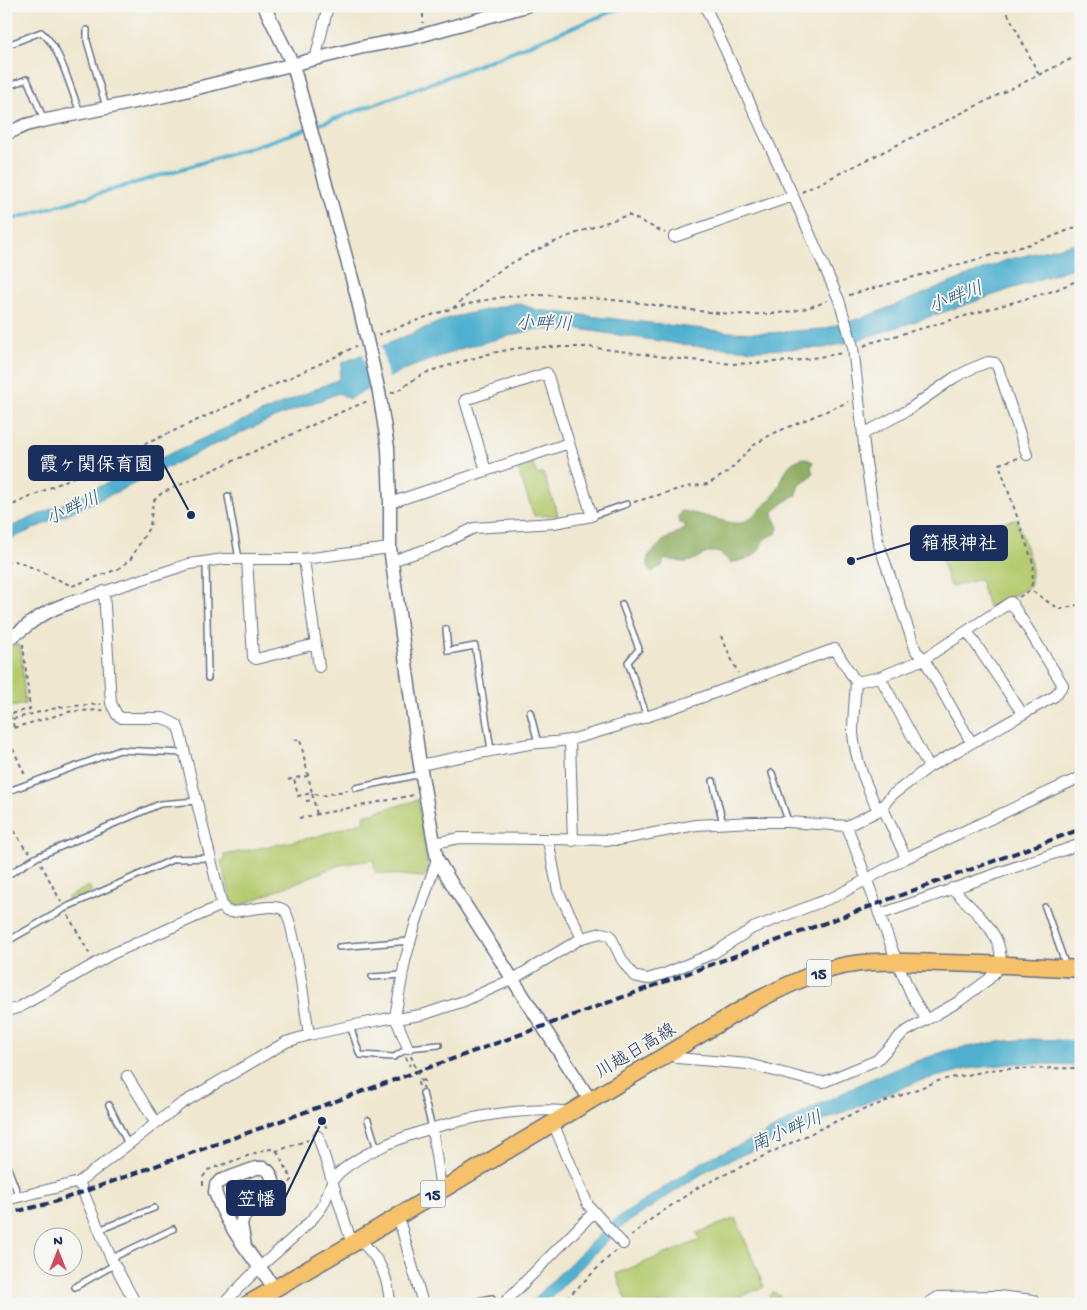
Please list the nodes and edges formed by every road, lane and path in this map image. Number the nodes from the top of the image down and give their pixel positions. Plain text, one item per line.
1 (264, 6) edge
2 (328, 6) edge
3 (422, 6) edge
4 (526, 6) edge
5 (705, 6) edge
6 (1004, 6) edge
7 (87, 30) dead end
8 (422, 35) junction
9 (6, 42) edge
10 (1081, 54) edge
11 (315, 60) junction
12 (293, 65) junction
13 (1038, 75) junction
14 (6, 87) edge
15 (106, 107) junction
16 (80, 112) junction
17 (44, 120) junction
18 (6, 134) edge
19 (793, 196) junction
20 (1081, 225) edge
21 (674, 237) joint
22 (1081, 279) edge
23 (838, 298) junction
24 (452, 308) junction
25 (367, 342) junction
26 (853, 349) junction
27 (379, 395) junction
28 (859, 398) junction
29 (863, 434) junction
30 (569, 442) junction
31 (1027, 455) joint
32 (486, 471) junction
33 (228, 496) dead end
34 (390, 503) junction
35 (627, 504) joint
36 (6, 508) edge
37 (592, 516) junction
38 (390, 548) junction
39 (243, 559) junction
40 (304, 559) junction
41 (206, 561) junction
42 (392, 561) junction
43 (6, 563) edge
44 (1030, 590) junction
45 (104, 591) junction
46 (75, 601) joint
47 (1011, 602) junction
48 (622, 604) dead end
49 (1081, 604) edge
50 (446, 629) dead end
51 (968, 630) junction
52 (22, 632) junction
53 (721, 636) dead end
54 (6, 639) edge
55 (316, 644) junction
56 (924, 659) junction
57 (319, 667) dead end
58 (880, 677) junction
59 (208, 678) dead end
60 (742, 682) junction
61 (856, 682) junction
62 (112, 706) junction
63 (530, 712) dead end
64 (1022, 713) junction
65 (647, 717) junction
66 (12, 719) junction
67 (14, 727) junction
68 (6, 730) edge
69 (6, 734) edge
70 (294, 740) dead end
71 (570, 740) junction
72 (971, 742) junction
73 (538, 743) junction
74 (491, 750) junction
75 (184, 753) junction
76 (929, 767) junction
77 (420, 770) junction
78 (772, 773) dead end
79 (308, 776) junction
80 (1081, 777) edge
81 (294, 778) junction
82 (288, 780) dead end
83 (713, 781) dead end
84 (29, 783) junction
85 (356, 788) joint
86 (6, 792) edge
87 (312, 793) junction
88 (424, 794) junction
89 (314, 800) junction
90 (196, 801) junction
91 (306, 802) dead end
92 (880, 808) junction
93 (317, 815) junction
94 (6, 817) edge
95 (299, 818) dead end
96 (788, 822) junction
97 (723, 824) junction
98 (847, 826) junction
99 (548, 840) junction
100 (573, 841) junction
101 (434, 843) junction
102 (1081, 844) edge
103 (37, 856) junction
104 (210, 858) junction
105 (906, 858) junction
106 (437, 859) junction
107 (6, 876) edge
108 (867, 878) junction
109 (952, 888) junction
110 (222, 905) junction
111 (1046, 907) dead end
112 (64, 909) junction
113 (881, 914) junction
114 (582, 938) junction
115 (410, 941) junction
116 (6, 942) edge
117 (338, 947) dead end
118 (897, 962) junction
119 (94, 964) junction
120 (1001, 964) junction
121 (1074, 969) edge
122 (403, 975) junction
123 (372, 977) dead end
124 (513, 979) junction
125 (6, 1008) edge
126 (395, 1017) junction
127 (926, 1019) junction
128 (350, 1026) junction
129 (309, 1035) junction
130 (439, 1045) dead end
131 (410, 1052) junction
132 (669, 1053) junction
133 (6, 1065) edge
134 (1081, 1068) edge
135 (127, 1076) dead end
136 (6, 1079) edge
137 (423, 1091) joint
138 (590, 1100) junction
139 (109, 1105) dead end
140 (571, 1112) junction
141 (368, 1120) dead end
142 (156, 1123) junction
143 (553, 1123) junction
144 (432, 1128) junction
145 (318, 1136) joint
146 (128, 1144) junction
147 (377, 1149) junction
148 (277, 1151) dead end
149 (6, 1162) edge
150 (332, 1180) junction
151 (79, 1182) junction
152 (441, 1189) junction
153 (19, 1197) junction
154 (6, 1200) edge
155 (154, 1208) dead end
156 (594, 1212) junction
157 (398, 1216) junction
158 (172, 1229) dead end
159 (98, 1230) junction
160 (355, 1242) junction
161 (622, 1244) junction
162 (245, 1246) junction
163 (113, 1261) junction
164 (260, 1267) junction
165 (75, 1287) dead end
166 (275, 1288) junction
167 (492, 1298) dead end
168 (136, 1304) edge
169 (223, 1304) edge
170 (248, 1304) edge
171 (390, 1304) edge
172 (423, 1304) edge
173 (464, 1304) edge
174 (503, 1304) edge
175 (561, 1304) edge
176 (927, 1304) edge
177 (1036, 1304) edge

1 - 12 street
2 - 11 street
3 - 8 path
4 - 8 street
5 - 19 street
6 - 13 path
7 - 15 lane
8 - 11 street
9 - 16 lane
10 - 13 path
11 - 12 street
12 - 15 street
12 - 25 street
13 - 19 path
14 - 17 lane
15 - 16 street
16 - 17 street
17 - 18 street
19 - 21 street
19 - 23 street
20 - 23 path
21 - 24 path
22 - 26 path
23 - 24 path
23 - 26 street
24 - 25 path
25 - 27 street
25 - 36 path
26 - 27 path
26 - 28 street
27 - 34 street
27 - 43 path
28 - 29 street
28 - 35 path
29 - 31 street
29 - 56 street
30 - 32 street
30 - 32 street
30 - 37 street
31 - 44 path
32 - 34 street
33 - 39 lane
34 - 38 street
35 - 37 lane
37 - 42 street
38 - 40 street
38 - 42 street
39 - 40 street
39 - 41 street
39 - 55 street
40 - 55 street
41 - 45 street
41 - 59 lane
42 - 77 street
44 - 47 path
44 - 49 path
45 - 46 street
45 - 62 street
46 - 52 street
47 - 51 street
47 - 64 street
48 - 65 lane
50 - 74 lane
51 - 56 street
51 - 64 street
52 - 54 street
52 - 66 path
53 - 60 path
55 - 57 street
56 - 58 street
56 - 72 street
58 - 61 street
58 - 76 street
60 - 61 street
60 - 65 street
61 - 92 street
62 - 66 path
62 - 67 path
62 - 75 street
63 - 73 lane
64 - 72 street
65 - 71 street
66 - 67 path
67 - 68 path
69 - 84 path
70 - 79 path
71 - 73 street
71 - 100 street
72 - 76 street
73 - 74 street
74 - 77 street
75 - 84 lane
75 - 90 street
76 - 92 street
77 - 85 lane
77 - 88 street
78 - 96 lane
79 - 81 path
79 - 87 path
80 - 105 street
81 - 82 path
81 - 87 path
83 - 97 lane
84 - 86 lane
85 - 87 path
87 - 89 path
88 - 93 path
88 - 101 street
89 - 91 path
89 - 93 path
90 - 103 lane
90 - 104 street
92 - 98 street
92 - 105 street
93 - 95 path
94 - 103 path
96 - 97 street
96 - 98 street
97 - 100 street
98 - 108 street
99 - 100 street
99 - 101 street
99 - 114 street
101 - 106 street
102 - 109 street
103 - 107 lane
103 - 112 path
104 - 110 street
104 - 112 lane
105 - 108 street
106 - 115 street
106 - 124 street
108 - 113 street
108 - 114 street
109 - 113 street
109 - 120 street
110 - 119 street
110 - 129 street
111 - 121 lane
112 - 116 lane
112 - 119 path
113 - 118 street
114 - 124 street
115 - 117 lane
115 - 122 street
118 - 120 main road, 川越日高線 / 15
118 - 127 street
118 - 132 main road, 川越日高線 / 15
119 - 125 street
120 - 121 main road, 川越日高線 / 15
120 - 127 street
122 - 123 lane
122 - 126 street
124 - 126 street
124 - 138 street
126 - 128 street
126 - 131 street
127 - 132 street
128 - 129 street
128 - 131 lane
129 - 142 street
130 - 131 lane
131 - 137 path, bridge
132 - 138 main road, 川越日高線 / 15
133 - 136 path
134 - 161 path
135 - 142 street
137 - 144 lane
138 - 140 main road, 川越日高線 / 15
139 - 146 lane
140 - 143 main road, 川越日高線 / 15
140 - 144 street
141 - 147 lane
142 - 146 street
143 - 152 main road, 川越日高線 / 15
143 - 156 street
144 - 147 street
144 - 152 street
145 - 148 path
145 - 150 street
146 - 151 street
147 - 150 street
149 - 153 lane
150 - 160 street
150 - 164 street
151 - 153 street
151 - 159 street
152 - 157 main road, 川越日高線 / 15
153 - 154 street
155 - 159 lane
156 - 161 street
156 - 174 street
157 - 160 main road, 川越日高線 / 15
157 - 172 street
158 - 163 lane
159 - 163 street
160 - 166 main road, 川越日高線 / 15
160 - 171 street
161 - 175 path
162 - 162 street
162 - 164 street
163 - 165 lane
163 - 168 street
164 - 166 street
164 - 169 street
166 - 170 main road, 川越日高線 / 15
167 - 173 lane
176 - 177 street

